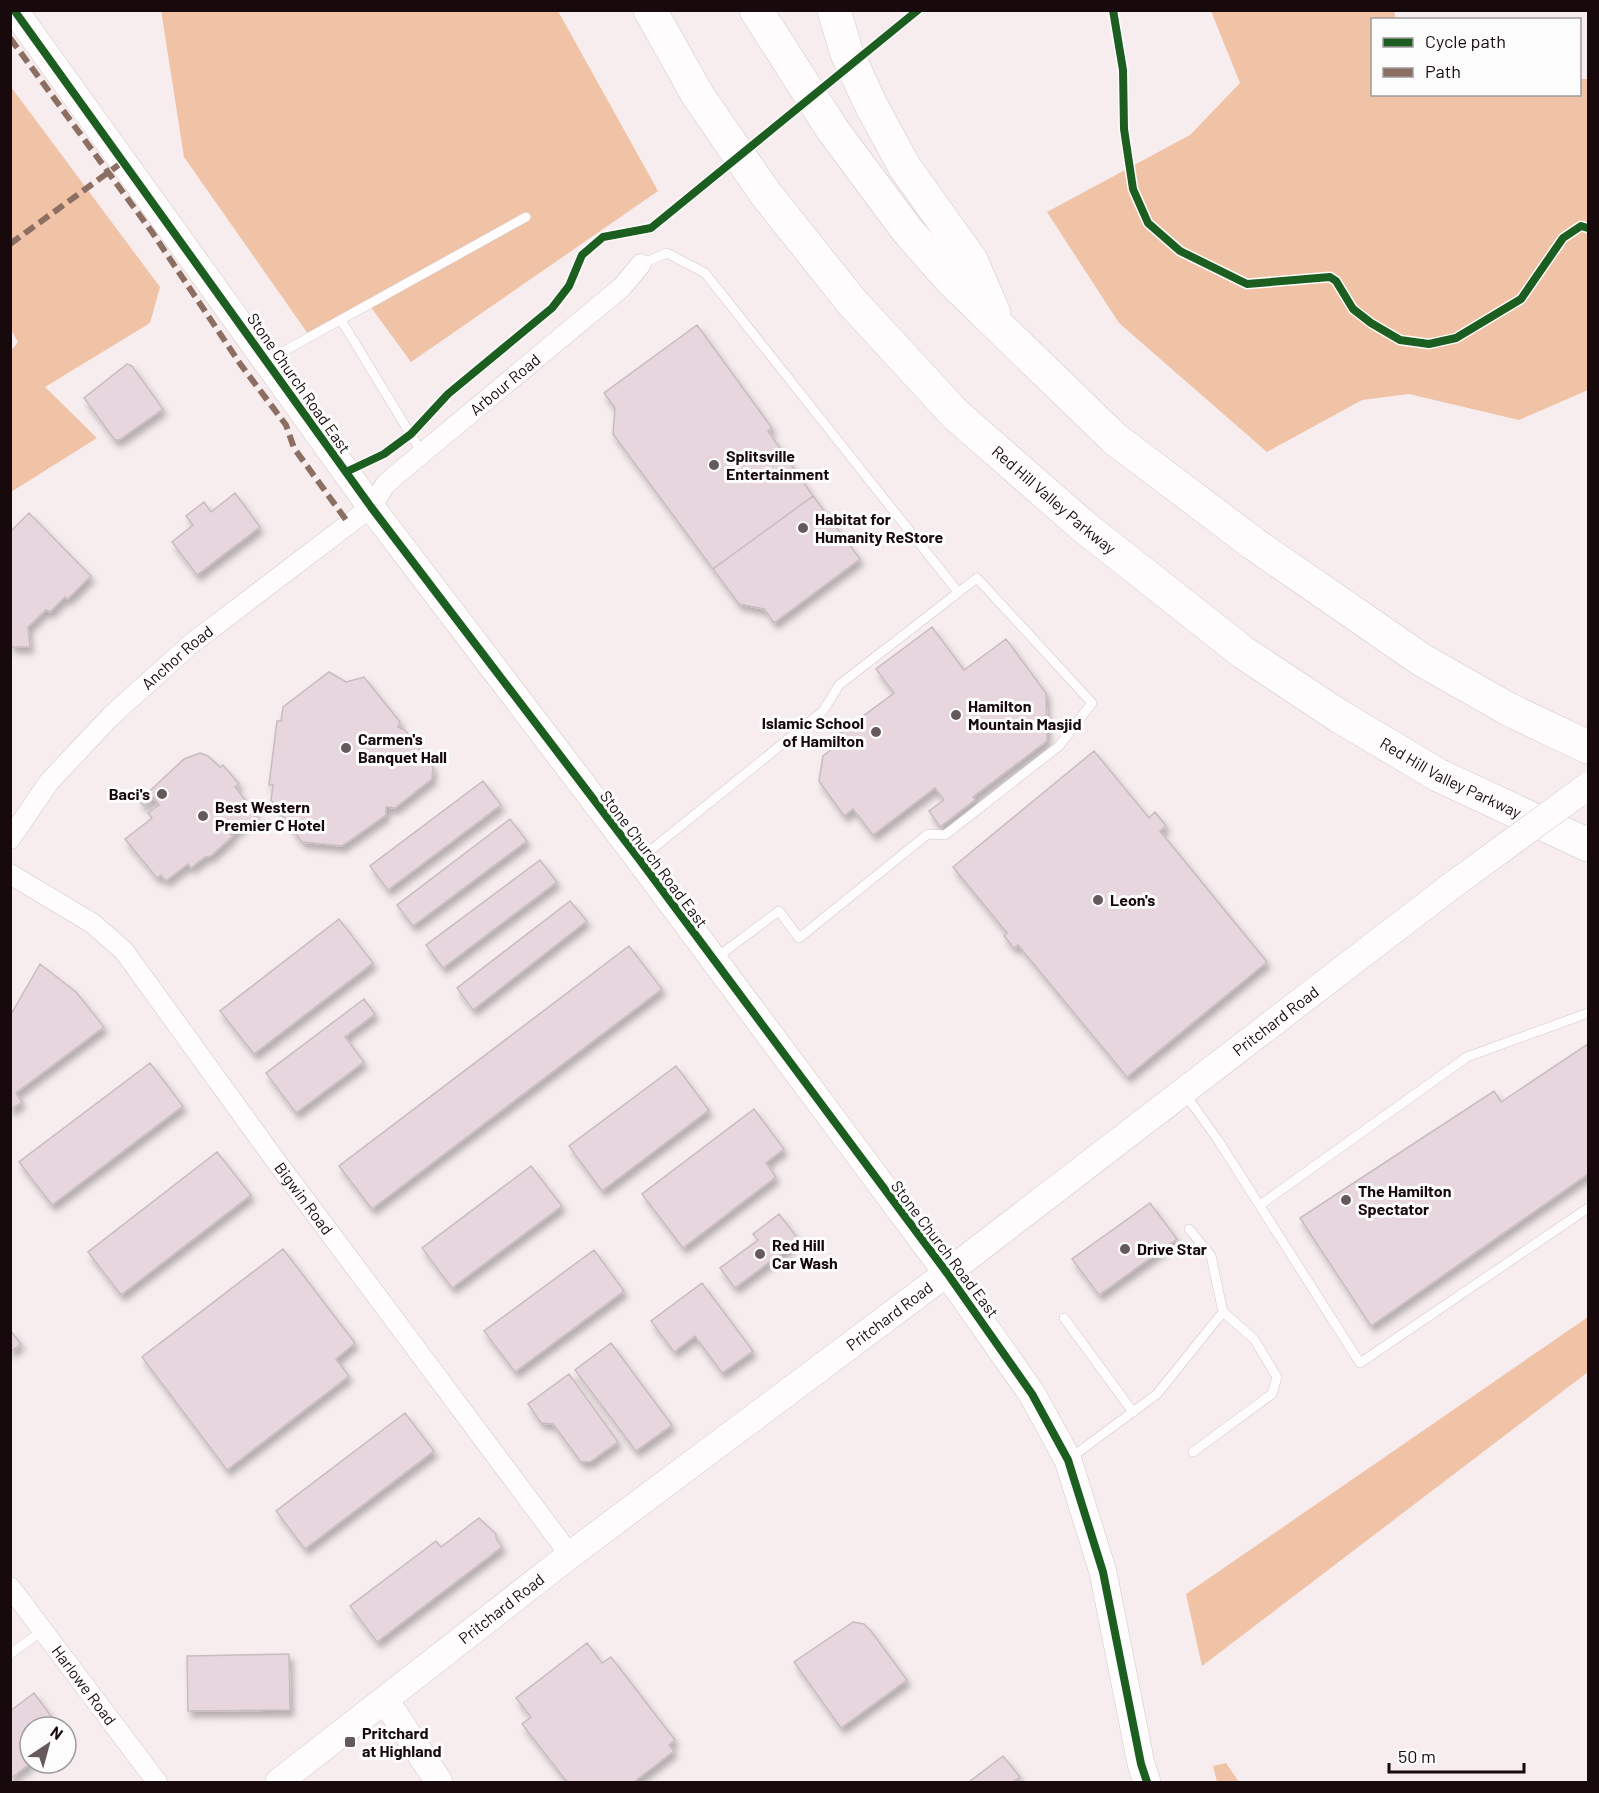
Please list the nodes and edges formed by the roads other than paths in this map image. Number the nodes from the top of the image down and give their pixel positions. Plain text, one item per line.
1 (14, 10) edge
2 (650, 10) edge
3 (756, 10) edge
4 (834, 10) edge
5 (526, 217) dead end
6 (641, 264) joint
7 (341, 320) junction
8 (1001, 329) junction
9 (267, 361) junction
10 (422, 453) junction
11 (371, 507) junction
12 (958, 592) junction
13 (1588, 747) edge
14 (1588, 786) edge
15 (10, 839) edge
16 (1588, 845) edge
17 (639, 859) junction
18 (10, 874) edge
19 (713, 961) junction
20 (1588, 1013) edge
21 (1184, 1092) junction
22 (1260, 1205) junction
23 (1588, 1208) edge
24 (1189, 1229) dead end
25 (947, 1273) junction
26 (1223, 1312) junction
27 (1064, 1318) dead end
28 (1132, 1412) junction
29 (1193, 1452) dead end
30 (1068, 1460) junction
31 (570, 1555) junction
32 (10, 1587) edge
33 (42, 1631) junction
34 (10, 1654) edge
35 (385, 1700) junction
36 (157, 1782) edge
37 (279, 1782) edge
38 (439, 1782) edge
39 (1147, 1782) edge

1 - 9 main road, Stone Church Road East
2 - 16 highway, Red Hill Valley Parkway
3 - 8 highway
4 - 8 highway
5 - 7 lane
6 - 10 street, Arbour Road
6 - 12 lane
7 - 9 lane
7 - 10 lane
8 - 13 highway
9 - 11 main road, Stone Church Road East
10 - 11 street, Arbour Road
11 - 15 street, Anchor Road
11 - 17 main road, Stone Church Road East
12 - 17 lane
12 - 19 lane
14 - 21 main road, Pritchard Road, bridge
17 - 19 main road, Stone Church Road East
18 - 31 street, Bigwin Road
19 - 25 main road, Stone Church Road East
20 - 22 lane
21 - 22 lane
21 - 25 main road, Pritchard Road
22 - 23 lane
24 - 26 lane
25 - 30 main road, Stone Church Road East
25 - 31 main road, Pritchard Road
26 - 28 lane
26 - 29 lane
27 - 28 lane
28 - 30 lane
30 - 39 main road, Stone Church Road East
31 - 35 main road, Pritchard Road
32 - 33 street, Harlowe Road
33 - 34 lane
33 - 36 street, Harlowe Road
35 - 37 main road, Pritchard Road
35 - 38 main road

